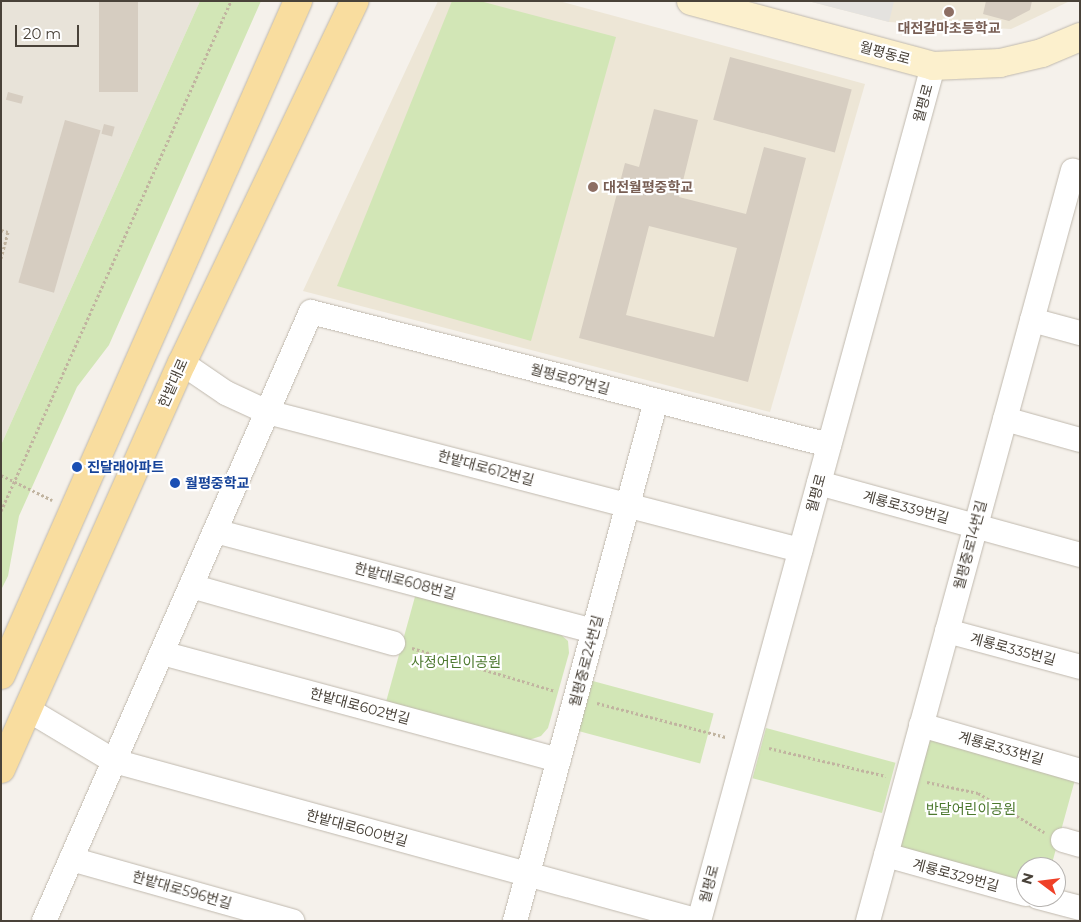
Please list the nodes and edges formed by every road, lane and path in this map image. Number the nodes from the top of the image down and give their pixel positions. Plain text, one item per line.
1 (230, 1) edge
2 (298, 1) edge
3 (355, 1) edge
4 (691, 1) edge
5 (1080, 37) edge
6 (933, 66) junction
7 (1073, 170) dead end
8 (1071, 211) edge
9 (1, 230) edge
10 (1, 258) edge
11 (1032, 320) junction
12 (1080, 333) edge
13 (182, 363) junction
14 (656, 402) junction
15 (267, 412) junction
16 (1005, 419) junction
17 (1080, 440) edge
18 (829, 445) junction
19 (1, 475) edge
20 (15, 481) junction
21 (819, 483) junction
22 (54, 501) dead end
23 (628, 505) junction
24 (1, 511) edge
25 (976, 526) junction
26 (215, 532) junction
27 (800, 550) junction
28 (1080, 555) edge
29 (191, 586) junction
30 (594, 631) junction
31 (947, 631) junction
32 (393, 643) dead end
33 (162, 653) junction
34 (1080, 667) edge
35 (1, 675) edge
36 (27, 709) junction
37 (921, 725) junction
38 (559, 760) junction
39 (114, 761) junction
40 (1, 769) edge
41 (1080, 771) edge
42 (886, 855) junction
43 (71, 859) junction
44 (528, 875) junction
45 (1016, 891) edge
46 (1066, 904) edge
47 (1080, 908) edge
48 (44, 921) edge
49 (292, 921) edge
50 (515, 921) edge
51 (699, 921) edge
52 (868, 921) edge

1 - 20 path
2 - 35 main road
3 - 13 main road, 한밭대로
4 - 6 street, 월평동로
5 - 6 street, 월평동로
6 - 18 street, 월평로
7 - 8 street, 월평중로14번길
8 - 11 street, 월평중로14번길
9 - 10 path
11 - 12 street
11 - 16 street, 월평중로14번길
13 - 15 street, 한밭대로612번길
13 - 36 main road, 한밭대로
14 - 15 street, 월평로87번길
14 - 18 street, 월평로87번길
14 - 23 street, 월평중로24번길
15 - 23 street, 한밭대로612번길
15 - 26 street
16 - 17 street
16 - 25 street, 월평중로14번길
18 - 21 street, 월평로
19 - 20 path
20 - 22 path
20 - 24 path
21 - 25 street, 계룡로339번길
21 - 27 street, 월평로
23 - 27 street, 한밭대로612번길
23 - 30 street, 월평중로24번길
25 - 28 street, 계룡로339번길
25 - 31 street, 월평중로14번길
26 - 29 street
26 - 30 street, 한밭대로608번길
27 - 51 street, 월평로
29 - 32 street
29 - 33 street
30 - 38 street, 월평중로24번길
31 - 34 street, 계룡로335번길
31 - 37 street, 월평중로14번길
33 - 38 street, 한밭대로602번길
33 - 39 street
36 - 39 street, 한밭대로600번길
36 - 40 main road, 한밭대로
37 - 41 street, 계룡로333번길
37 - 42 street, 월평중로14번길
38 - 44 street, 월평중로24번길
39 - 43 street
39 - 44 street, 한밭대로600번길
42 - 45 street, 계룡로329번길
42 - 52 street, 월평중로14번길
43 - 48 street
43 - 49 street, 한밭대로596번길
44 - 50 street, 월평중로24번길
44 - 51 street, 한밭대로600번길
46 - 47 street

